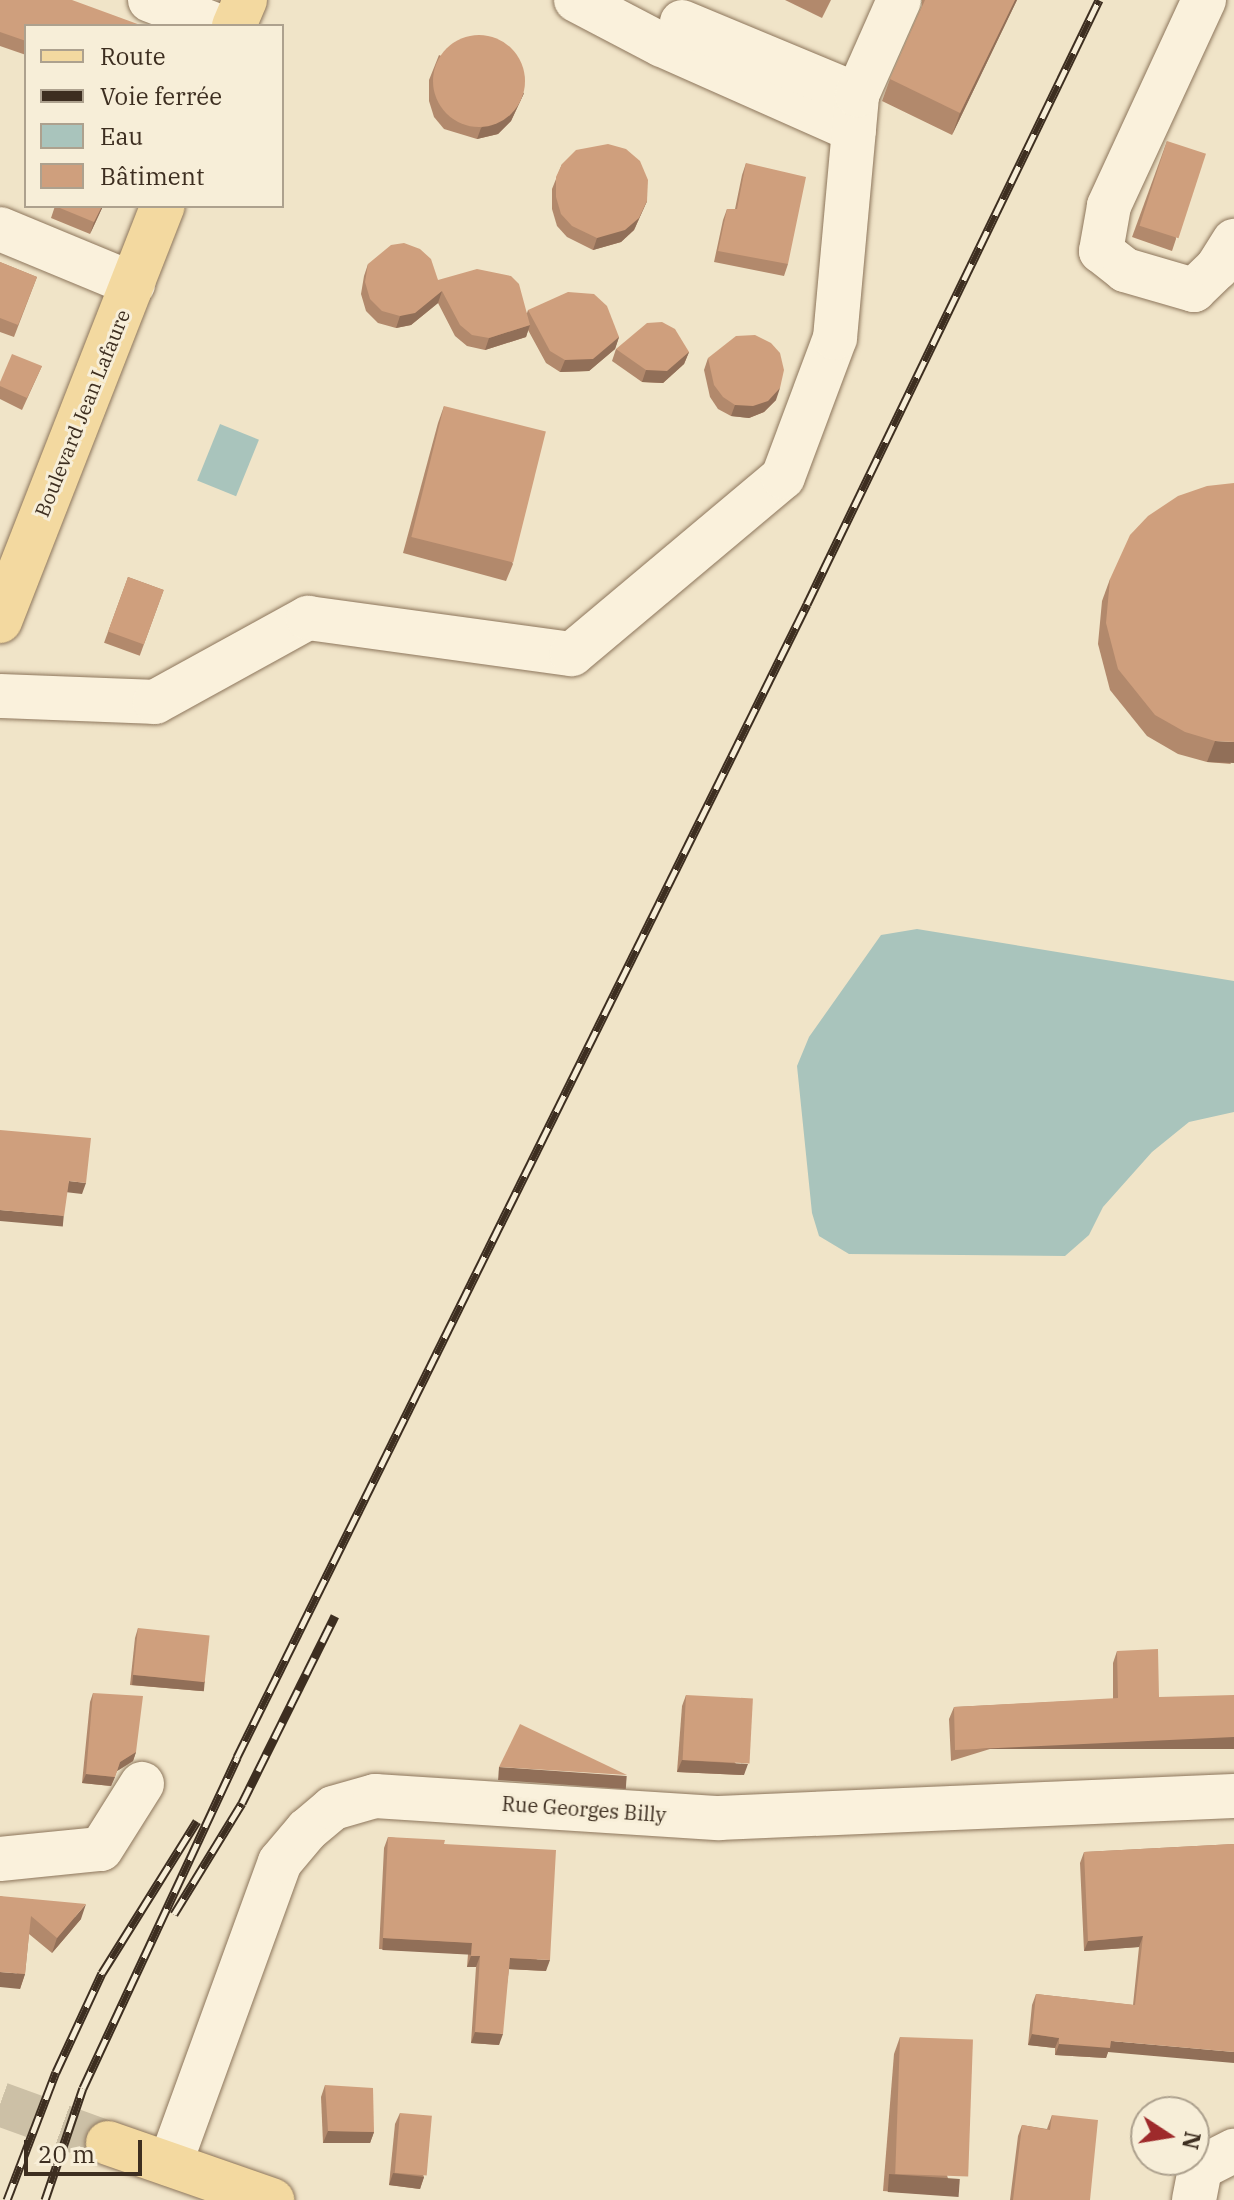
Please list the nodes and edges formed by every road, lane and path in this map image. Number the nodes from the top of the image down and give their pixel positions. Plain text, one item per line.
1 (150, 0) edge
2 (245, 0) edge
3 (576, 0) edge
4 (593, 0) edge
5 (899, 0) edge
6 (1204, 0) edge
7 (213, 24) edge
8 (235, 24) edge
9 (856, 112) junction
10 (162, 208) edge
11 (0, 229) edge
12 (1234, 241) edge
13 (133, 284) junction
14 (0, 621) edge
15 (0, 696) edge
16 (142, 1784) dead end
17 (1234, 1796) edge
18 (0, 1859) edge
19 (108, 2143) tunnel mouth
20 (1234, 2151) edge
21 (170, 2164) junction
22 (272, 2200) edge
23 (1194, 2200) edge

1 - 7 street
2 - 8 main road
3 - 9 street
4 - 9 street
5 - 9 street
6 - 12 street
9 - 15 street
10 - 13 main road, Boulevard Jean Lafaure
11 - 13 street
13 - 14 main road, Boulevard Jean Lafaure
16 - 18 street
17 - 21 street, Rue Georges Billy
19 - 21 main road
20 - 23 street
21 - 22 main road

